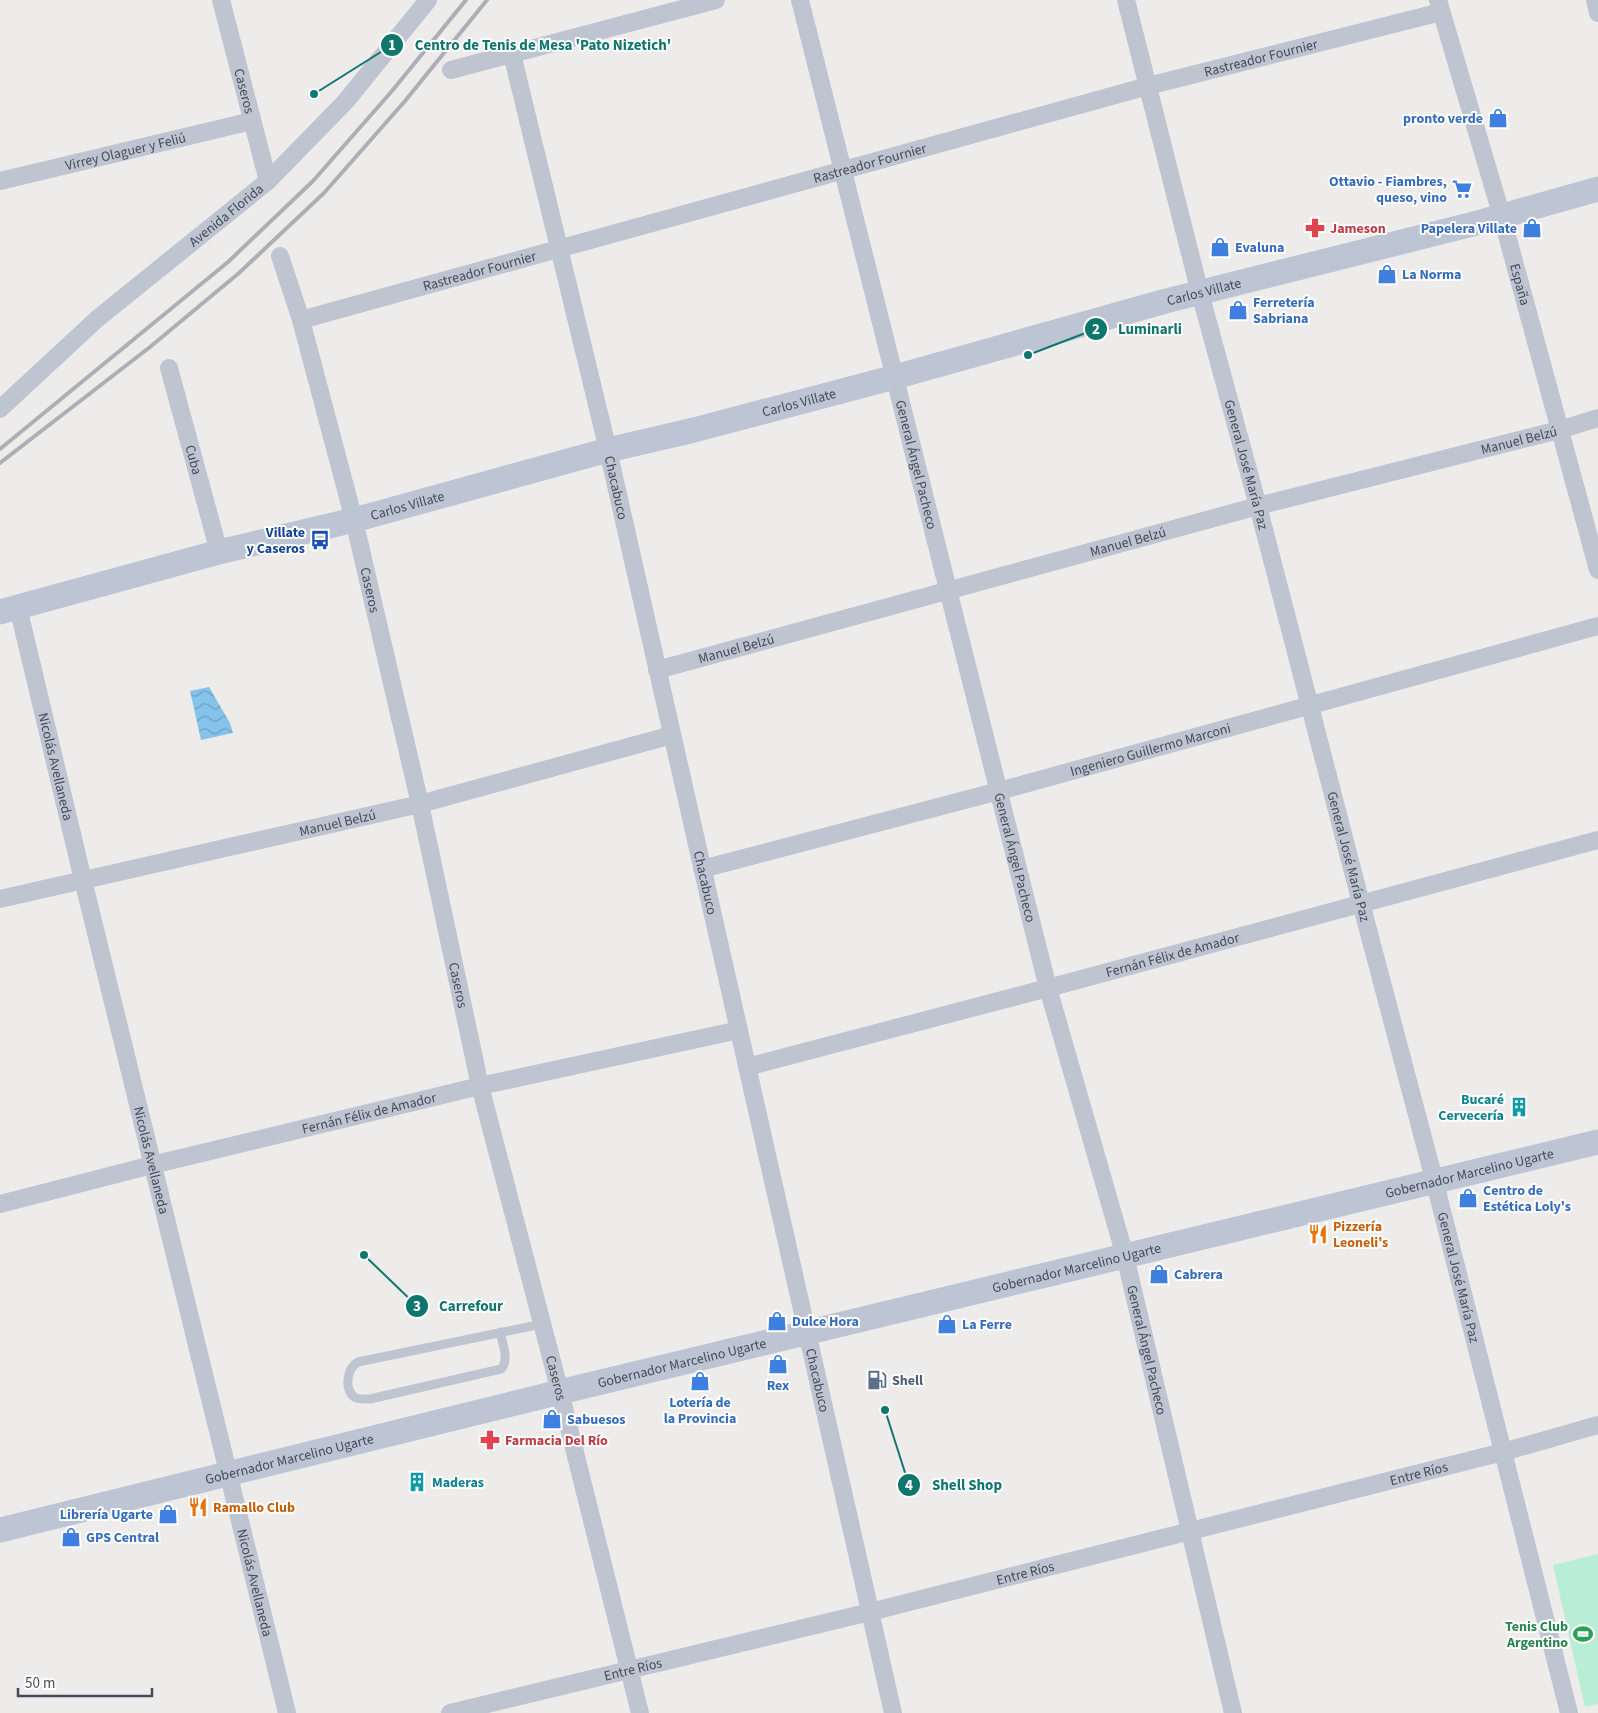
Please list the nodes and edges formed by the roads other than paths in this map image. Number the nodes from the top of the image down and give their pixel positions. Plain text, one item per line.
1 (221, 0) edge
2 (428, 0) edge
3 (800, 0) edge
4 (1126, 0) edge
5 (1595, 0) edge
6 (708, 1) edge
7 (1440, 6) edge
8 (1598, 13) edge
9 (512, 54) junction
10 (451, 70) dead end
11 (1148, 86) junction
12 (252, 121) junction
13 (842, 170) junction
14 (0, 181) edge
15 (268, 181) junction
16 (1598, 189) edge
17 (1502, 217) junction
18 (558, 249) junction
19 (280, 256) dead end
20 (1200, 293) junction
21 (301, 320) junction
22 (169, 368) dead end
23 (895, 377) junction
24 (0, 409) edge
25 (1598, 418) edge
26 (1559, 430) junction
27 (608, 450) junction
28 (1258, 506) junction
29 (354, 520) junction
30 (219, 552) junction
31 (1598, 570) edge
32 (948, 590) junction
33 (9, 610) edge
34 (1598, 626) edge
35 (657, 670) junction
36 (1309, 706) junction
37 (672, 735) junction
38 (999, 792) junction
39 (420, 804) junction
40 (1598, 840) edge
41 (702, 869) junction
42 (82, 880) junction
43 (0, 899) edge
44 (1360, 904) junction
45 (1048, 988) junction
46 (739, 1030) junction
47 (747, 1066) junction
48 (480, 1086) junction
49 (1598, 1142) edge
50 (152, 1165) junction
51 (1435, 1182) junction
52 (0, 1204) edge
53 (1125, 1256) junction
54 (542, 1324) junction
55 (500, 1332) junction
56 (807, 1333) junction
57 (560, 1392) junction
58 (1598, 1425) edge
59 (1503, 1452) junction
60 (229, 1473) junction
61 (0, 1530) edge
62 (1190, 1530) junction
63 (870, 1612) junction
64 (631, 1670) junction
65 (287, 1713) edge
66 (450, 1713) edge
67 (640, 1713) edge
68 (893, 1713) edge
69 (1233, 1713) edge
70 (1569, 1713) edge

1 - 12 street, Caseros
2 - 15 street, Avenida Florida
3 - 13 street, General Ángel Pacheco
4 - 11 street, General José María Paz
5 - 8 street
6 - 9 street
7 - 11 street, Rastreador Fournier
7 - 17 street, España
9 - 10 street
9 - 18 street, Chacabuco
11 - 13 street, Rastreador Fournier
11 - 20 street, General José María Paz
12 - 14 street, Virrey Olaguer y Feliú
12 - 15 street, Caseros
13 - 18 street, Rastreador Fournier
13 - 23 street, General Ángel Pacheco
15 - 24 street, Avenida Florida
16 - 17 street, Carlos Villate
17 - 20 street, Carlos Villate
17 - 26 street, España
18 - 21 street, Rastreador Fournier
18 - 27 street, Chacabuco
19 - 21 street, Caseros
20 - 23 street, Carlos Villate
20 - 28 street, General José María Paz
21 - 29 street, Caseros
22 - 30 street, Cuba
23 - 27 street, Carlos Villate
23 - 32 street, General Ángel Pacheco
25 - 26 street, Manuel Belzú
26 - 28 street, Manuel Belzú
26 - 31 street, España
27 - 29 street, Carlos Villate
27 - 35 street, Chacabuco
28 - 32 street, Manuel Belzú
28 - 36 street, General José María Paz
29 - 30 street, Carlos Villate
29 - 39 street, Caseros
30 - 33 street, Carlos Villate
32 - 35 street, Manuel Belzú
32 - 38 street, General Ángel Pacheco
33 - 42 street, Nicolás Avellaneda
34 - 36 street, Ingeniero Guillermo Marconi
35 - 37 street, Chacabuco
36 - 38 street, Ingeniero Guillermo Marconi
36 - 44 street, General José María Paz
37 - 39 street, Manuel Belzú
37 - 41 street, Chacabuco
38 - 41 street, Ingeniero Guillermo Marconi
38 - 45 street, General Ángel Pacheco
39 - 42 street, Manuel Belzú
39 - 48 street, Caseros
40 - 44 street, Fernán Félix de Amador
41 - 46 street, Chacabuco
42 - 43 street, Manuel Belzú
42 - 50 street, Nicolás Avellaneda
44 - 45 street, Fernán Félix de Amador
44 - 51 street, General José María Paz
45 - 47 street, Fernán Félix de Amador
45 - 53 street, General Ángel Pacheco
46 - 47 street, Chacabuco
46 - 48 street, Fernán Félix de Amador
47 - 56 street, Chacabuco
48 - 50 street, Fernán Félix de Amador
48 - 54 street, Caseros
49 - 51 street, Gobernador Marcelino Ugarte
50 - 52 street, Fernán Félix de Amador
50 - 60 street, Nicolás Avellaneda
51 - 53 street, Gobernador Marcelino Ugarte
51 - 59 street, General José María Paz
53 - 56 street, Gobernador Marcelino Ugarte
53 - 62 street, General Ángel Pacheco
54 - 55 lane
54 - 57 street, Caseros
55 - 55 lane
56 - 57 street, Gobernador Marcelino Ugarte
56 - 63 street, Chacabuco
57 - 60 street, Gobernador Marcelino Ugarte
57 - 64 street, Caseros
58 - 59 street, Entre Ríos
59 - 62 street, Entre Ríos
59 - 70 street, General José María Paz
60 - 61 street, Gobernador Marcelino Ugarte
60 - 65 street, Nicolás Avellaneda
62 - 63 street, Entre Ríos
62 - 69 street, General Ángel Pacheco
63 - 64 street, Entre Ríos
63 - 68 street, Chacabuco
64 - 66 street, Entre Ríos
64 - 67 street, Caseros

